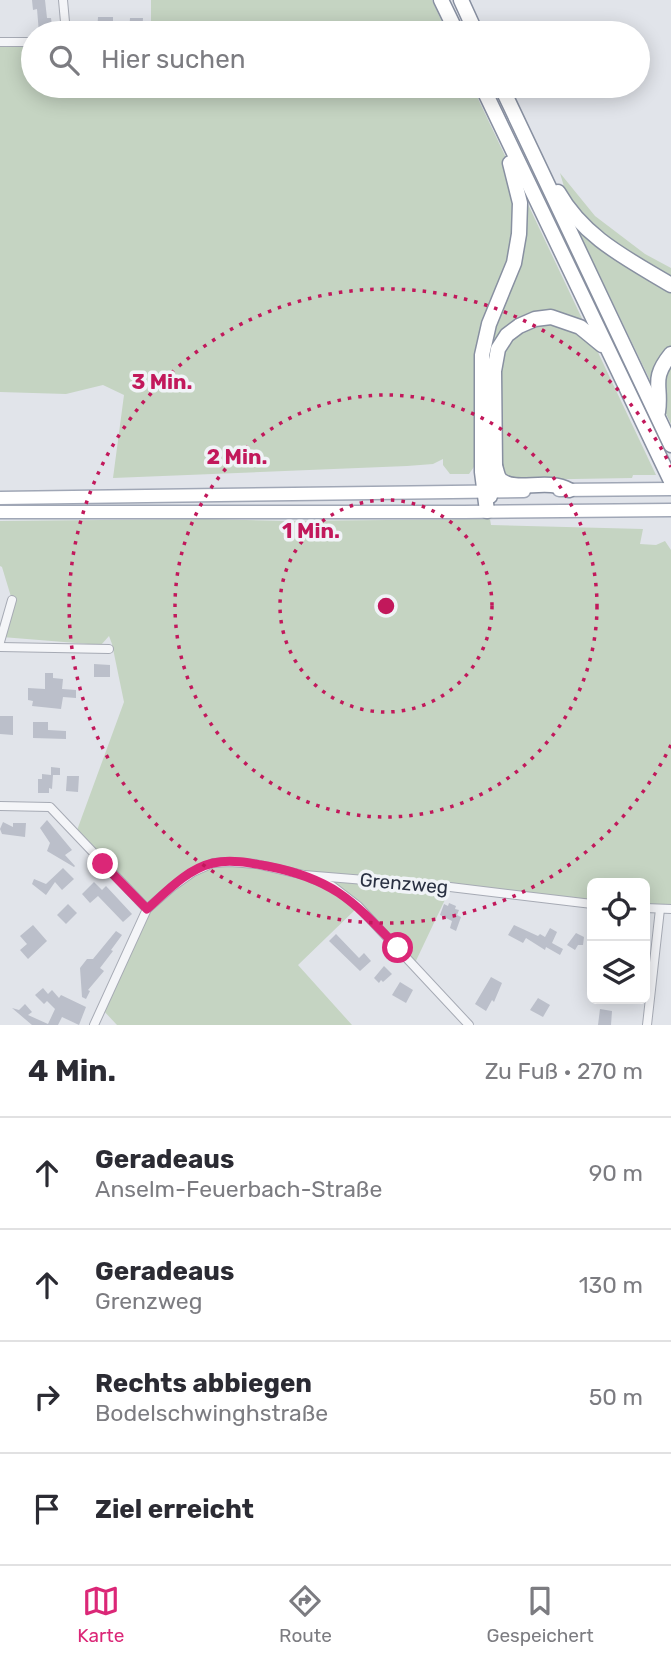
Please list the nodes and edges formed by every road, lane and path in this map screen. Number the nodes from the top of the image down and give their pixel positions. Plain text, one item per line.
1 (63, 0) edge
2 (441, 0) edge
3 (461, 0) edge
4 (65, 21) edge
5 (451, 21) edge
6 (471, 21) edge
7 (0, 42) edge
8 (21, 42) edge
9 (487, 98) edge
10 (488, 98) edge
11 (506, 98) edge
12 (540, 170) junction
13 (671, 285) edge
14 (605, 346) junction
15 (671, 354) edge
16 (657, 417) junction
17 (671, 445) edge
18 (495, 466) junction
19 (671, 481) edge
20 (671, 489) edge
21 (569, 490) junction
22 (487, 492) junction
23 (0, 498) edge
24 (671, 510) edge
25 (487, 511) junction
26 (0, 512) edge
27 (12, 600) dead end
28 (0, 641) edge
29 (109, 649) dead end
30 (0, 806) edge
31 (304, 875) junction
32 (587, 903) edge
33 (650, 908) edge
34 (147, 909) junction
35 (660, 909) junction
36 (671, 909) edge
37 (94, 1025) edge
38 (469, 1025) edge
39 (647, 1025) edge

1 - 4 street
2 - 5 highway
3 - 6 highway
7 - 8 street
9 - 22 highway
10 - 14 highway
11 - 12 highway
12 - 13 highway
12 - 16 highway
14 - 18 highway
14 - 19 highway
15 - 16 highway
16 - 17 highway
18 - 21 highway
18 - 22 highway
20 - 21 main road
21 - 22 main road
22 - 23 main road
22 - 25 highway
24 - 25 main road
25 - 26 main road
27 - 28 street
28 - 29 street
30 - 34 street
31 - 32 street, Grenzweg
31 - 34 street, Grenzweg
31 - 38 street
33 - 35 street
34 - 37 street
35 - 36 street
35 - 39 street

